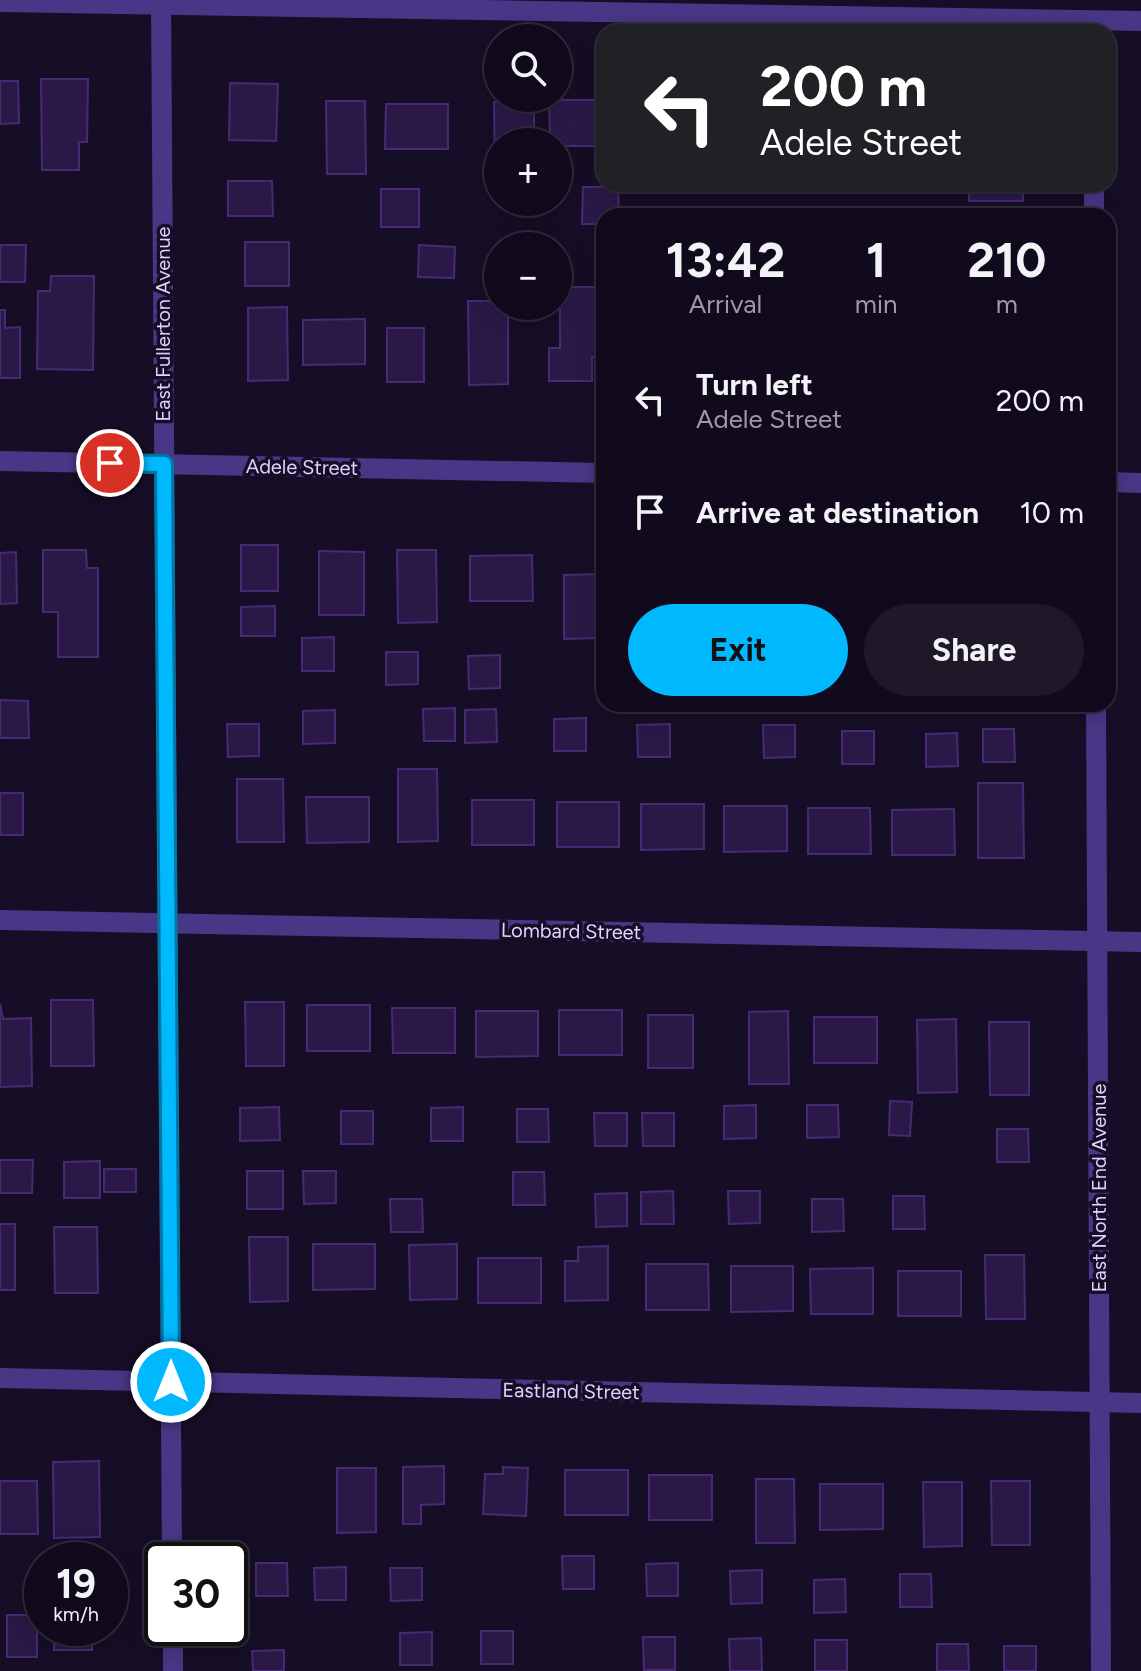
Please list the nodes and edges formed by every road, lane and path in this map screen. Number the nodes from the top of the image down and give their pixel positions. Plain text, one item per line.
1 (0, 2) edge
2 (161, 3) edge
3 (1093, 17) edge
4 (1141, 21) edge
5 (0, 461) edge
6 (164, 464) junction
7 (596, 473) edge
8 (1116, 482) edge
9 (1141, 483) edge
10 (1096, 712) edge
11 (0, 920) edge
12 (168, 923) junction
13 (1097, 942) junction
14 (1141, 942) edge
15 (0, 1378) edge
16 (171, 1382) junction
17 (1100, 1402) junction
18 (1141, 1403) edge
19 (172, 1542) edge
20 (173, 1646) edge
21 (173, 1671) edge
22 (1101, 1671) edge

1 - 2 street
2 - 3 street
2 - 6 street, East Fullerton Avenue
3 - 4 street
5 - 6 street, Adele Street
6 - 7 street, Adele Street
6 - 12 street, East Fullerton Avenue
8 - 9 street
10 - 13 street, East North End Avenue
11 - 12 street, Lombard Street
12 - 13 street, Lombard Street
12 - 16 street, East Fullerton Avenue
13 - 14 street, Lombard Street
13 - 17 street, East North End Avenue
15 - 16 street, Eastland Street
16 - 17 street, Eastland Street
16 - 19 street, East Fullerton Avenue
17 - 18 street, Eastland Street
17 - 22 street, East North End Avenue
20 - 21 street

